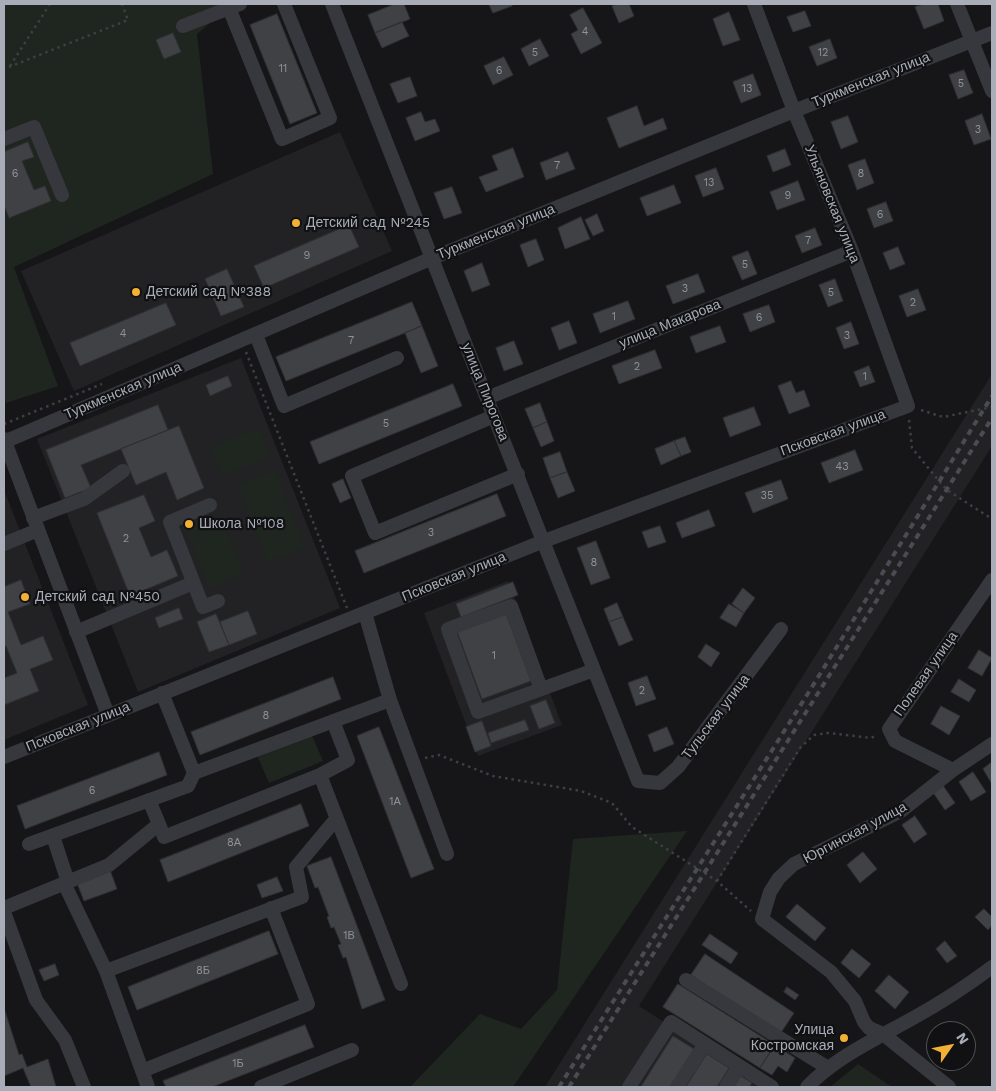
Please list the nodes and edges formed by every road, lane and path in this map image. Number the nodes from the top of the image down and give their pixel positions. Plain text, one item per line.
1 (50, 4) edge
2 (122, 4) edge
3 (284, 4) edge
4 (332, 4) edge
5 (754, 4) edge
6 (957, 4) edge
7 (235, 6) edge
8 (183, 26) dead end
9 (992, 33) edge
10 (971, 40) junction
11 (992, 91) edge
12 (794, 111) junction
13 (4, 139) edge
14 (62, 195) dead end
15 (852, 251) junction
16 (430, 259) junction
17 (256, 335) junction
18 (242, 340) junction
19 (397, 358) dead end
20 (487, 398) junction
21 (908, 406) junction
22 (992, 407) edge
23 (494, 416) junction
24 (4, 441) edge
25 (123, 472) dead end
26 (518, 474) junction
27 (210, 505) dead end
28 (992, 519) edge
29 (35, 524) junction
30 (544, 541) junction
31 (4, 544) edge
32 (992, 580) edge
33 (194, 583) junction
34 (218, 601) dead end
35 (365, 613) junction
36 (351, 618) junction
37 (781, 629) dead end
38 (76, 632) junction
39 (594, 670) junction
40 (541, 689) junction
41 (162, 693) junction
42 (390, 700) junction
43 (108, 715) junction
44 (333, 721) junction
45 (889, 728) junction
46 (992, 744) edge
47 (4, 757) edge
48 (412, 761) junction
49 (953, 770) junction
50 (194, 773) junction
51 (320, 775) junction
52 (638, 781) joint
53 (149, 800) junction
54 (336, 819) junction
55 (159, 824) junction
56 (53, 836) junction
57 (29, 844) dead end
58 (447, 854) dead end
59 (717, 881) junction
60 (66, 883) junction
61 (4, 908) edge
62 (271, 908) junction
63 (4, 912) edge
64 (762, 920) junction
65 (992, 967) edge
66 (106, 971) junction
67 (686, 980) dead end
68 (400, 984) dead end
69 (882, 1034) junction
70 (705, 1044) junction
71 (352, 1050) dead end
72 (740, 1066) junction
73 (828, 1068) junction
74 (142, 1071) junction
75 (84, 1087) edge
76 (148, 1087) edge
77 (261, 1087) edge
78 (629, 1087) edge
79 (677, 1087) edge
80 (726, 1087) edge
81 (772, 1087) edge
82 (807, 1087) edge
83 (949, 1087) edge

1 - 2 path
3 - 7 street
4 - 16 street, улица Пирогова
5 - 12 street, Ульяновская улица
6 - 10 street
7 - 8 street
9 - 10 street, Туркменская улица
10 - 11 street
10 - 12 street, Туркменская улица
12 - 15 street, Ульяновская улица
12 - 16 street, Туркменская улица
13 - 14 street
15 - 20 street, улица Макарова
15 - 21 street, Ульяновская улица
16 - 17 street, Туркменская улица
16 - 20 street, улица Пирогова
17 - 18 street, Туркменская улица
17 - 19 street
18 - 24 street, Туркменская улица
18 - 36 path
20 - 23 street, улица Пирогова
21 - 22 path
21 - 28 path
21 - 30 street, Псковская улица
23 - 26 street, улица Пирогова
23 - 26 street
24 - 29 street
25 - 29 street
26 - 30 street, улица Пирогова
27 - 33 street
29 - 31 street
29 - 38 street
30 - 35 street, Псковская улица
30 - 39 street, улица Пирогова
32 - 45 street, Полевая улица
33 - 34 street
33 - 38 street
35 - 36 street, Псковская улица
35 - 42 street
36 - 41 street, Псковская улица
37 - 52 street, Тульская улица
38 - 43 street
39 - 40 street
39 - 52 street, улица Пирогова
40 - 40 street
41 - 43 street, Псковская улица
41 - 50 street
42 - 44 street
42 - 48 street
43 - 47 street, Псковская улица
44 - 50 street
44 - 51 street
45 - 49 street, Полевая улица
45 - 59 path
46 - 49 street, Юргинская улица
48 - 58 street
48 - 59 path
49 - 64 street, Юргинская улица
50 - 53 street
51 - 54 street
51 - 55 street
53 - 55 street
53 - 56 street
54 - 62 street
54 - 68 street
55 - 60 street
56 - 57 street
56 - 60 street
59 - 64 path
60 - 61 street
60 - 66 street
62 - 66 street
62 - 74 street
63 - 75 street
64 - 69 street
65 - 69 street
66 - 74 street
67 - 73 street
69 - 73 street
69 - 83 street
70 - 72 street
70 - 78 street
70 - 79 street
71 - 77 street
72 - 80 street
72 - 81 street
73 - 82 street
74 - 76 street

